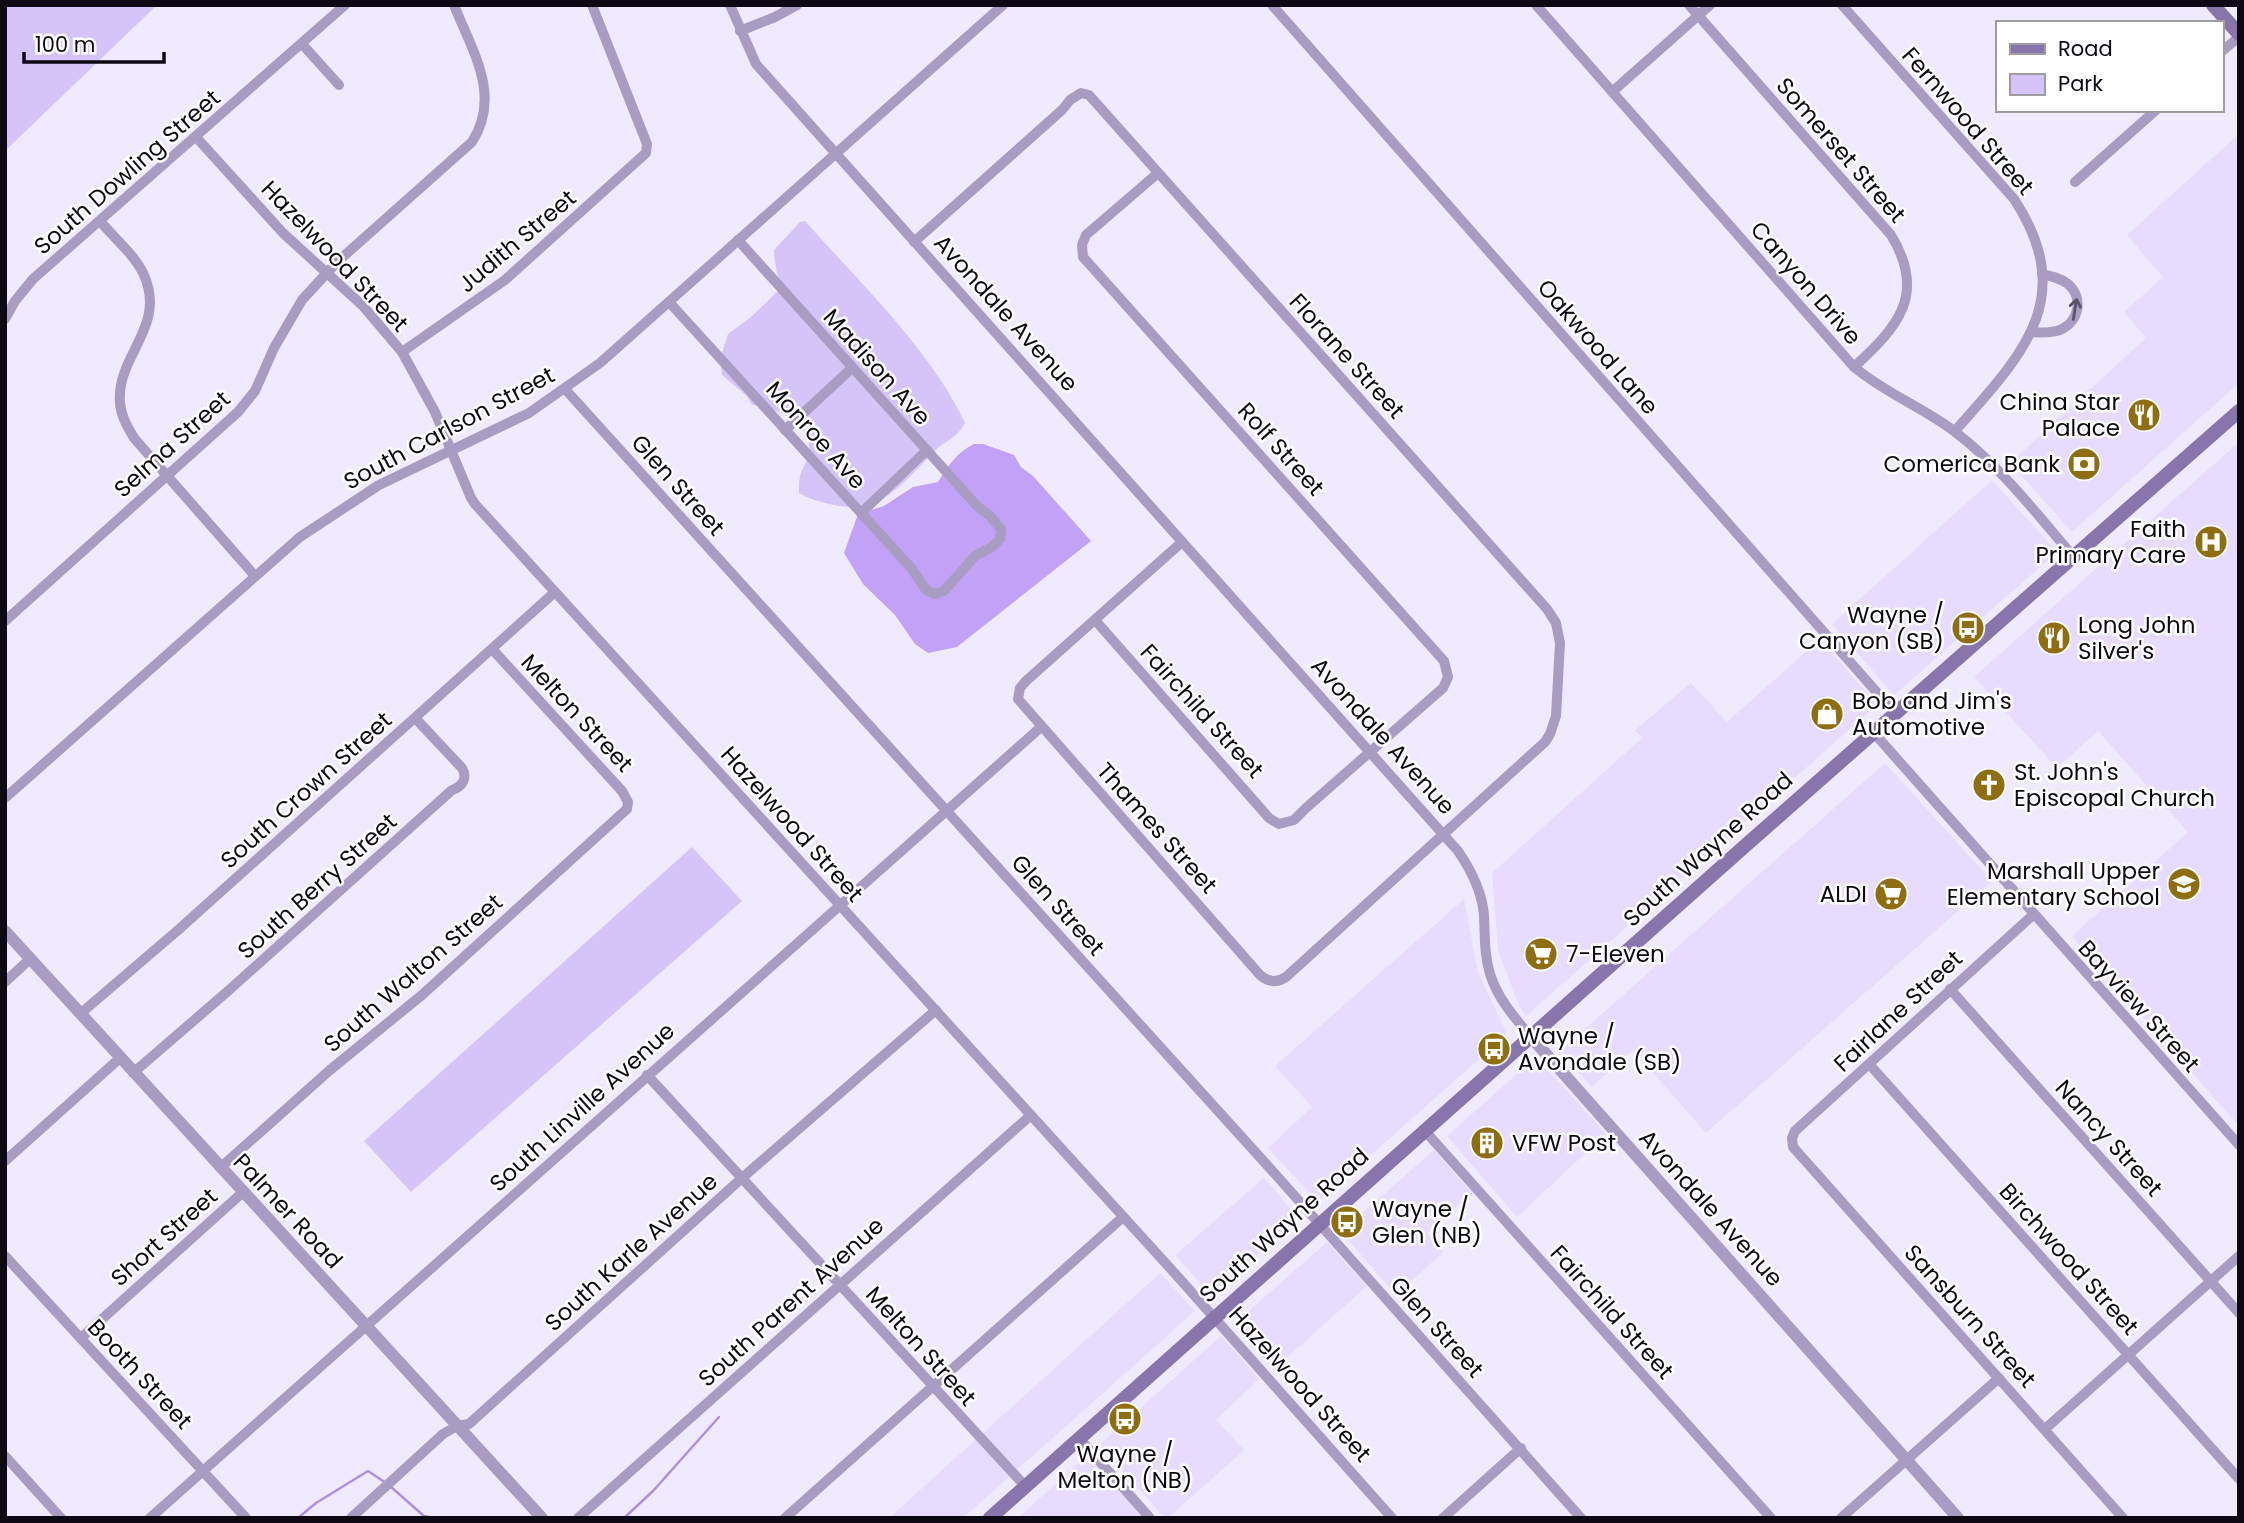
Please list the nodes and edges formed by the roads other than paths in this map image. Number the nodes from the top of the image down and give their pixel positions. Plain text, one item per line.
1 (345, 5) edge
2 (454, 5) edge
3 (592, 5) edge
4 (730, 5) edge
5 (797, 5) edge
6 (1003, 5) edge
7 (1272, 5) edge
8 (1536, 5) edge
9 (1689, 5) edge
10 (1710, 5) edge
11 (1842, 5) edge
12 (2213, 5) edge
13 (1698, 16) junction
14 (740, 31) junction
15 (2239, 35) edge
16 (302, 44) junction
17 (2223, 50) edge
18 (339, 85) dead end
19 (1612, 92) junction
20 (2154, 112) edge
21 (196, 137) junction
22 (835, 154) junction
23 (1158, 173) junction
24 (2075, 182) dead end
25 (100, 221) junction
26 (738, 240) junction
27 (914, 242) junction
28 (327, 272) junction
29 (2042, 274) junction
30 (669, 302) junction
31 (5, 319) edge
32 (2032, 332) junction
33 (401, 352) junction
34 (1854, 367) junction
35 (852, 368) junction
36 (565, 389) junction
37 (2239, 411) edge
38 (785, 430) junction
39 (1955, 431) junction
40 (452, 450) junction
41 (927, 450) junction
42 (166, 475) junction
43 (861, 513) junction
44 (1182, 542) junction
45 (2073, 556) junction
46 (255, 576) junction
47 (555, 592) junction
48 (934, 594) joint
49 (1095, 620) junction
50 (5, 621) edge
51 (493, 650) junction
52 (1895, 713) junction
53 (416, 719) junction
54 (1041, 727) junction
55 (1874, 733) junction
56 (1370, 753) junction
57 (5, 797) edge
58 (628, 805) joint
59 (947, 811) junction
60 (1443, 835) junction
61 (840, 905) junction
62 (2033, 915) junction
63 (5, 931) edge
64 (30, 959) junction
65 (5, 982) edge
66 (1950, 989) junction
67 (936, 1010) junction
68 (80, 1014) junction
69 (1531, 1037) junction
70 (120, 1058) junction
71 (1870, 1065) junction
72 (133, 1073) junction
73 (647, 1075) junction
74 (1031, 1115) junction
75 (1424, 1130) junction
76 (1792, 1138) joint
77 (2239, 1145) edge
78 (5, 1161) edge
79 (219, 1168) junction
80 (742, 1178) junction
81 (242, 1192) junction
82 (1124, 1217) junction
83 (1319, 1224) junction
84 (5, 1256) edge
85 (2239, 1256) edge
86 (2210, 1281) junction
87 (839, 1285) junction
88 (2239, 1312) edge
89 (1214, 1318) junction
90 (366, 1326) junction
91 (81, 1338) junction
92 (2129, 1354) junction
93 (1999, 1378) junction
94 (932, 1386) junction
95 (457, 1426) junction
96 (2045, 1429) junction
97 (1079, 1438) junction
98 (1521, 1448) junction
99 (5, 1456) edge
100 (1906, 1460) junction
101 (203, 1472) junction
102 (2239, 1479) edge
103 (1026, 1486) junction
104 (61, 1518) edge
105 (150, 1518) edge
106 (246, 1518) edge
107 (351, 1518) edge
108 (542, 1518) edge
109 (578, 1518) edge
110 (785, 1518) edge
111 (990, 1518) edge
112 (1150, 1518) edge
113 (1392, 1518) edge
114 (1443, 1518) edge
115 (1581, 1518) edge
116 (1771, 1518) edge
117 (1841, 1518) edge
118 (1958, 1518) edge
119 (2123, 1518) edge

1 - 16 street, South Dowling Street
2 - 28 street, Selma Street
3 - 33 street, Judith Street
4 - 14 street, Avondale Avenue
5 - 14 street
6 - 22 street, South Carlson Street
7 - 52 street, Oakwood Lane
8 - 19 street, Canyon Drive
9 - 13 street, Somerset Street
10 - 13 street
11 - 29 street, Fernwood Street
12 - 15 main road
13 - 19 street
13 - 34 street, Somerset Street
14 - 22 street, Avondale Avenue
15 - 17 street
16 - 18 street
16 - 21 street, South Dowling Street
19 - 34 street, Canyon Drive
20 - 24 street
21 - 25 street, South Dowling Street
21 - 28 street, Hazelwood Street
22 - 26 street, South Carlson Street
22 - 27 street, Avondale Avenue
23 - 27 street, Florane Street
23 - 56 street, Rolf Street
23 - 60 street, Florane Street
25 - 31 street, South Dowling Street
25 - 42 street
26 - 30 street, South Carlson Street
26 - 35 street, Madison Ave
27 - 44 street, Avondale Avenue
28 - 33 street, Hazelwood Street
28 - 42 street, Selma Street
29 - 32 street, Fernwood Street
32 -> 29 street
30 - 36 street, South Carlson Street
30 - 38 street, Monroe Ave
32 - 39 street, Fernwood Street
33 - 40 street, Hazelwood Street
34 - 39 street, Canyon Drive
35 - 38 street
35 - 41 street, Madison Ave
36 - 40 street, South Carlson Street
36 - 59 street, Glen Street
37 - 45 main road, South Wayne Road
38 - 43 street, Monroe Ave
39 - 45 street, Canyon Drive
40 - 46 street, South Carlson Street
40 - 47 street, Hazelwood Street
41 - 43 street
41 - 48 street, Madison Ave
42 - 46 street
42 - 50 street, Selma Street
43 - 48 street, Monroe Ave
44 - 49 street, Thames Street
44 - 56 street, Avondale Avenue
45 - 52 main road, South Wayne Road
46 - 57 street, South Carlson Street
47 - 51 street, South Crown Street
47 - 61 street, Hazelwood Street
49 - 54 street, Thames Street
49 - 56 street, Fairchild Street
51 - 53 street, South Crown Street
51 - 58 street, Melton Street
52 - 55 main road, South Wayne Road
53 - 68 street, South Crown Street
53 - 72 street, South Berry Street
54 - 59 street, South Linville Avenue
54 - 60 street, Thames Street
55 - 62 street, Bayview Street
55 - 69 main road, South Wayne Road
56 - 60 street, Avondale Avenue
58 - 79 street, South Walton Street
59 - 61 street, South Linville Avenue
59 - 83 street, Glen Street
60 - 69 street, Avondale Avenue
61 - 67 street, Hazelwood Street
61 - 73 street, South Linville Avenue
62 - 66 street, Fairlane Street
62 - 77 street, Bayview Street
63 - 64 street, Palmer Road
64 - 65 street
64 - 68 street, Palmer Road
66 - 71 street, Fairlane Street
66 - 86 street, Nancy Street
67 - 74 street, Hazelwood Street
67 - 80 street, South Karle Avenue
68 - 70 street, Palmer Road
69 - 75 main road, South Wayne Road
69 - 100 street, Avondale Avenue
70 - 72 street, Palmer Road
70 - 78 street
71 - 76 street, Fairlane Street
71 - 92 street, Birchwood Street
72 - 79 street, Palmer Road
73 - 80 street, Melton Street
73 - 90 street, South Linville Avenue
74 - 82 street, Hazelwood Street
74 - 87 street, South Parent Avenue
75 - 83 main road, South Wayne Road
75 - 116 street, Fairchild Street
76 - 93 street, Sansburn Street
79 - 81 street, Palmer Road
80 - 87 street, Melton Street
80 - 95 street, South Karle Avenue
81 - 90 street, Palmer Road
81 - 91 street, Short Street
82 - 89 street, Hazelwood Street
82 - 94 street
83 - 89 main road, South Wayne Road
83 - 98 street, Glen Street
84 - 91 street, Booth Street
85 - 86 street
86 - 88 street, Nancy Street
86 - 92 street
87 - 94 street, Melton Street
87 - 109 street, South Parent Avenue
89 - 97 main road, South Wayne Road
89 - 113 street, Hazelwood Street
90 - 95 street, Palmer Road
90 - 101 street, South Linville Avenue
91 - 101 street, Booth Street
92 - 96 street
92 - 102 street, Birchwood Street
93 - 96 street, Sansburn Street
93 - 100 street
94 - 103 street, Melton Street
94 - 110 street
95 - 107 street, South Karle Avenue
95 - 108 street, Palmer Road
96 - 119 street, Sansburn Street
97 - 103 main road, South Wayne Road
97 - 112 street
98 - 114 street
98 - 115 street, Glen Street
99 - 104 street
100 - 117 street
100 - 118 street, Avondale Avenue
101 - 105 street, South Linville Avenue
101 - 106 street, Booth Street
103 - 111 main road, South Wayne Road

